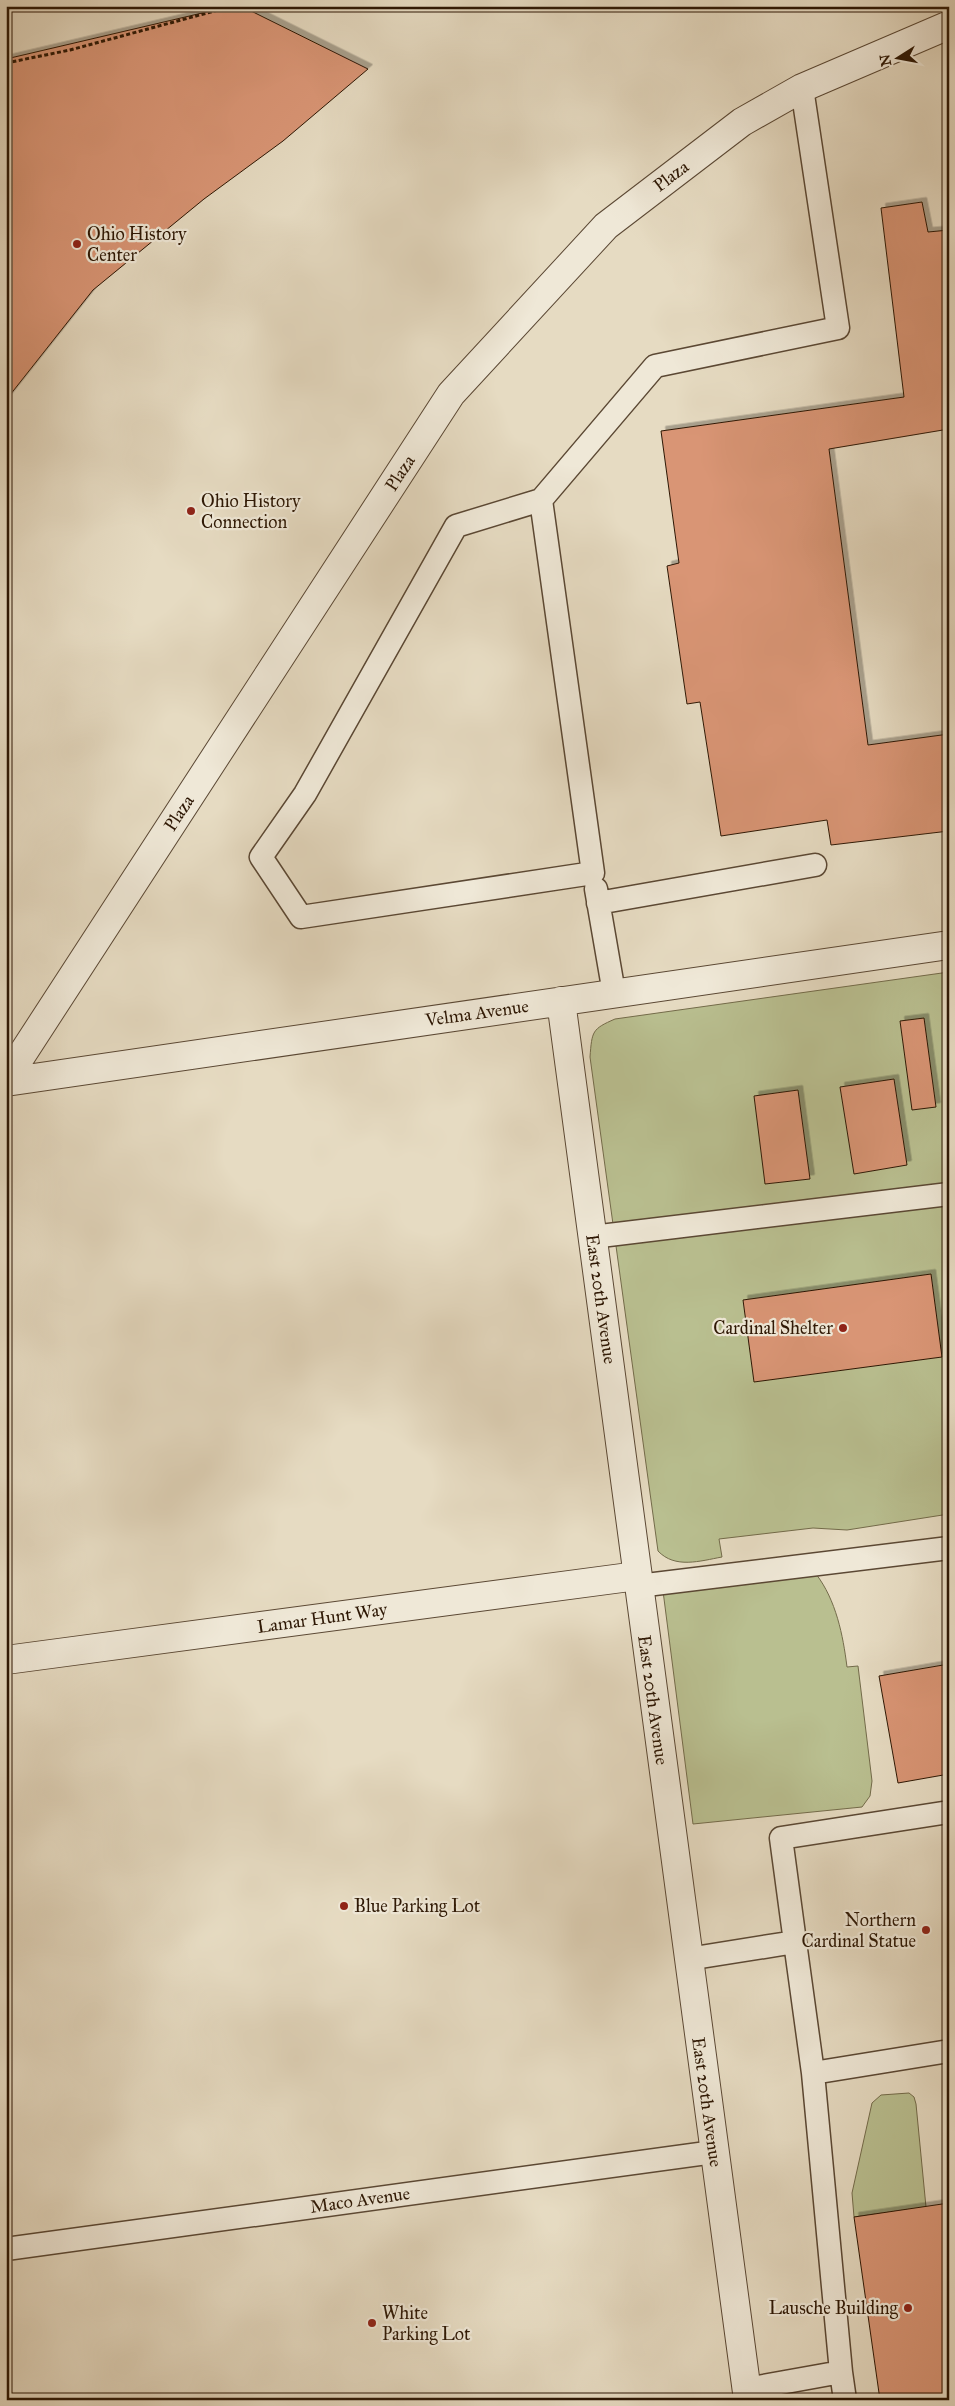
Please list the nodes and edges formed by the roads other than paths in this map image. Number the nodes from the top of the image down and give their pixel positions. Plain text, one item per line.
1 (949, 25) edge
2 (802, 88) junction
3 (541, 500) junction
4 (815, 866) dead end
5 (593, 873) junction
6 (598, 903) junction
7 (949, 945) edge
8 (614, 993) junction
9 (561, 1001) junction
10 (6, 1081) edge
11 (949, 1194) edge
12 (592, 1237) junction
13 (949, 1548) edge
14 (638, 1581) junction
15 (6, 1660) edge
16 (949, 1812) edge
17 (795, 1942) junction
18 (688, 1959) junction
19 (949, 2051) edge
20 (813, 2072) junction
21 (714, 2152) junction
22 (6, 2249) edge
23 (841, 2372) junction
24 (748, 2395) edge
25 (845, 2400) edge

1 - 2 street, Plaza
2 - 3 lane
2 - 10 street, Plaza
3 - 5 lane
3 - 5 lane
4 - 6 lane
5 - 6 lane
6 - 8 lane
7 - 8 street, Velma Avenue
8 - 9 street, Velma Avenue
9 - 10 street, Velma Avenue
9 - 12 street, East 20th Avenue
11 - 12 lane
12 - 14 street, East 20th Avenue
13 - 14 lane
14 - 15 street, Lamar Hunt Way
14 - 18 street, East 20th Avenue
16 - 17 lane
17 - 18 lane
17 - 20 lane
18 - 21 street, East 20th Avenue
19 - 20 lane
20 - 23 lane
21 - 22 lane, Maco Avenue
21 - 24 street, East 20th Avenue
23 - 24 lane
23 - 25 lane

